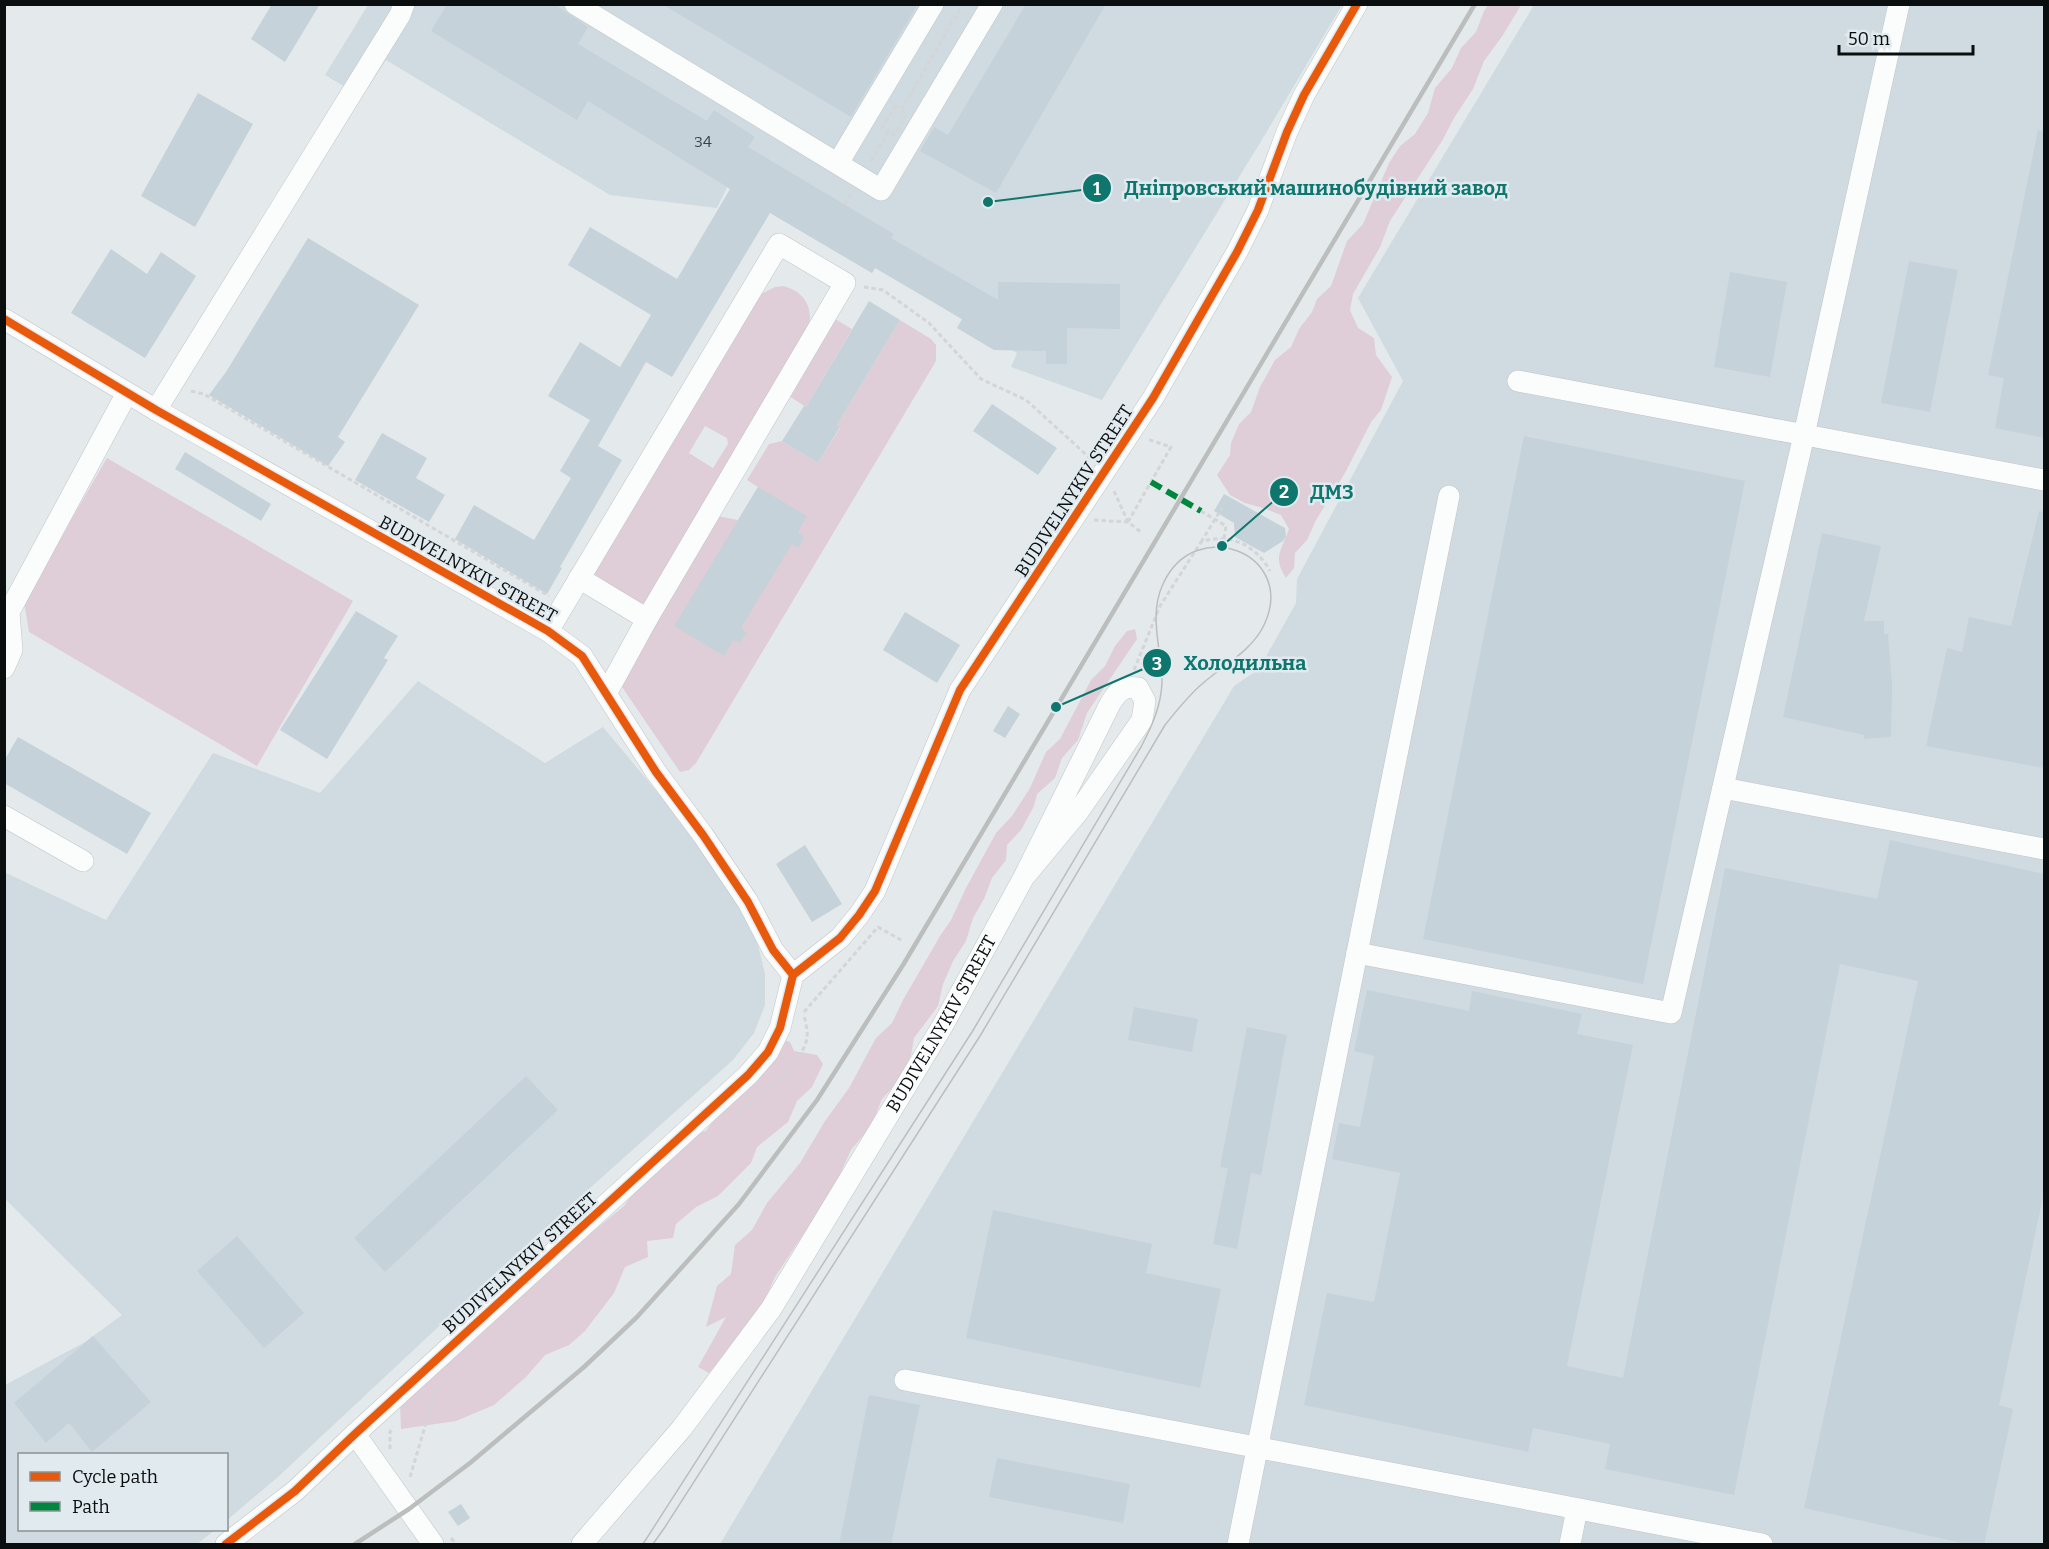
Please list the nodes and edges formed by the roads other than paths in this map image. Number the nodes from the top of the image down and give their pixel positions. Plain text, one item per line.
1 (404, 4) edge
2 (574, 4) edge
3 (992, 4) edge
4 (1357, 4) edge
5 (1899, 4) edge
6 (930, 10) edge
7 (838, 163) junction
8 (4, 319) edge
9 (1518, 381) dead end
10 (128, 393) junction
11 (156, 410) junction
12 (1804, 435) junction
13 (2044, 480) edge
14 (1449, 496) dead end
15 (579, 578) junction
16 (647, 619) junction
17 (548, 631) junction
18 (4, 668) edge
19 (606, 694) junction
20 (1723, 788) junction
21 (4, 816) edge
22 (2044, 849) edge
23 (83, 861) dead end
24 (1024, 878) junction
25 (1357, 953) junction
26 (793, 975) junction
27 (905, 1380) dead end
28 (355, 1434) junction
29 (1258, 1447) junction
30 (1577, 1509) junction
31 (441, 1540) edge
32 (226, 1545) edge
33 (582, 1545) edge
34 (1238, 1545) edge
35 (1570, 1545) edge
36 (1762, 1545) edge

1 - 11 street
2 - 7 street
3 - 7 street
4 - 26 street, BUDIVELNYKIV STREET
5 - 12 street
6 - 7 street
8 - 10 street, BUDIVELNYKIV STREET
9 - 12 street
10 - 11 street, BUDIVELNYKIV STREET
10 - 18 street
11 - 17 street, BUDIVELNYKIV STREET
12 - 13 street
12 - 20 street
14 - 25 street
15 - 16 street
15 - 16 street
15 - 17 street
16 - 19 street
17 - 19 street, BUDIVELNYKIV STREET
19 - 26 street, BUDIVELNYKIV STREET
20 - 22 street
20 - 25 street
21 - 23 street
24 - 24 street, BUDIVELNYKIV STREET
24 - 33 street, BUDIVELNYKIV STREET
25 - 29 street
26 - 28 street, BUDIVELNYKIV STREET
27 - 29 street
28 - 31 street
28 - 32 street, BUDIVELNYKIV STREET
29 - 30 street
29 - 34 street
30 - 35 street
30 - 36 street

